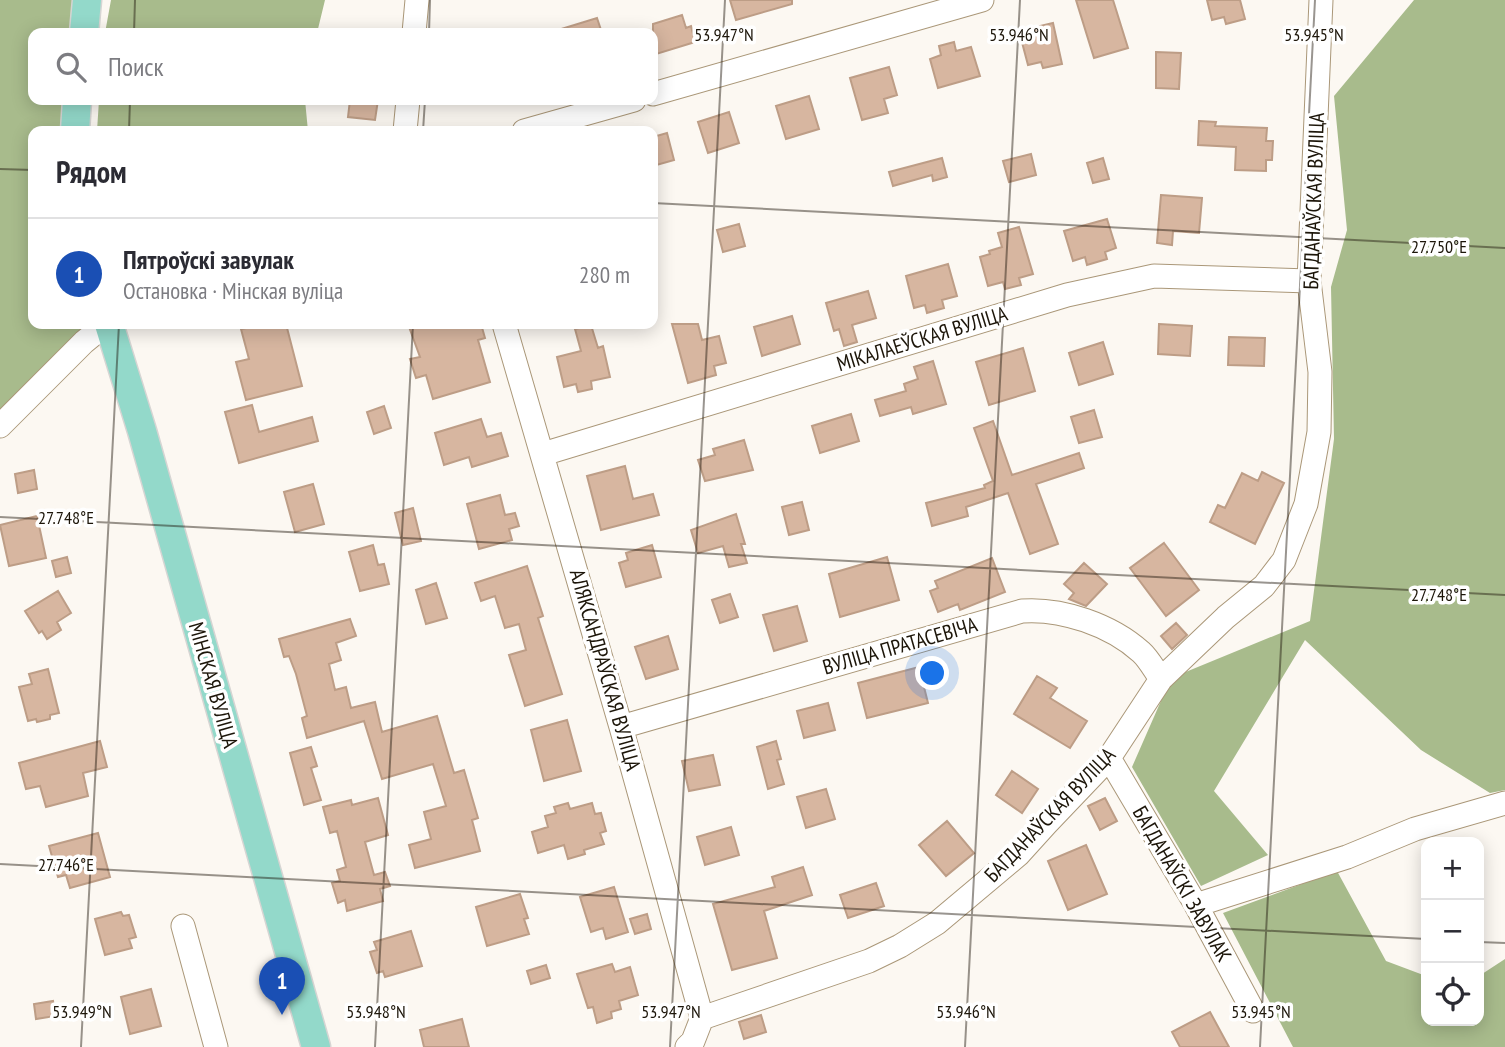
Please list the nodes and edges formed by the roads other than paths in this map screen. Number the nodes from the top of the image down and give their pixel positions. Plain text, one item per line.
1 (87, 0) edge
2 (417, 0) edge
3 (982, 0) edge
4 (1321, 0) edge
5 (84, 28) edge
6 (414, 28) edge
7 (658, 93) edge
8 (77, 105) edge
9 (408, 105) edge
10 (616, 105) edge
11 (75, 126) edge
12 (405, 126) edge
13 (542, 126) edge
14 (1309, 281) junction
15 (101, 329) edge
16 (110, 329) edge
17 (506, 329) edge
18 (0, 426) edge
19 (543, 454) junction
20 (1161, 679) junction
21 (621, 727) junction
22 (1109, 758) junction
23 (1505, 803) edge
24 (1196, 905) junction
25 (183, 926) dead end
26 (1253, 1011) dead end
27 (702, 1018) junction
28 (216, 1047) edge
29 (316, 1047) edge
30 (687, 1047) edge

1 - 5 main road
2 - 6 street
3 - 7 street
4 - 14 street, БАГДАНАЎСКАЯ ВУЛІЦА
8 - 11 main road
9 - 12 street
10 - 13 street
14 - 19 street, МІКАЛАЕЎСКАЯ ВУЛІЦА
14 - 20 street, БАГДАНАЎСКАЯ ВУЛІЦА
15 - 18 street
16 - 29 main road, МІНСКАЯ ВУЛІЦА
17 - 19 street, АЛЯКСАНДРАЎСКАЯ ВУЛІЦА
19 - 21 street, АЛЯКСАНДРАЎСКАЯ ВУЛІЦА
20 - 21 street, ВУЛІЦА ПРАТАСЕВІЧА
20 - 22 street, БАГДАНАЎСКАЯ ВУЛІЦА
21 - 27 street, АЛЯКСАНДРАЎСКАЯ ВУЛІЦА
22 - 24 street, БАГДАНАЎСКІ ЗАВУЛАК
22 - 27 street, БАГДАНАЎСКАЯ ВУЛІЦА
23 - 24 street
24 - 26 street, БАГДАНАЎСКІ ЗАВУЛАК
25 - 28 street
27 - 30 street

